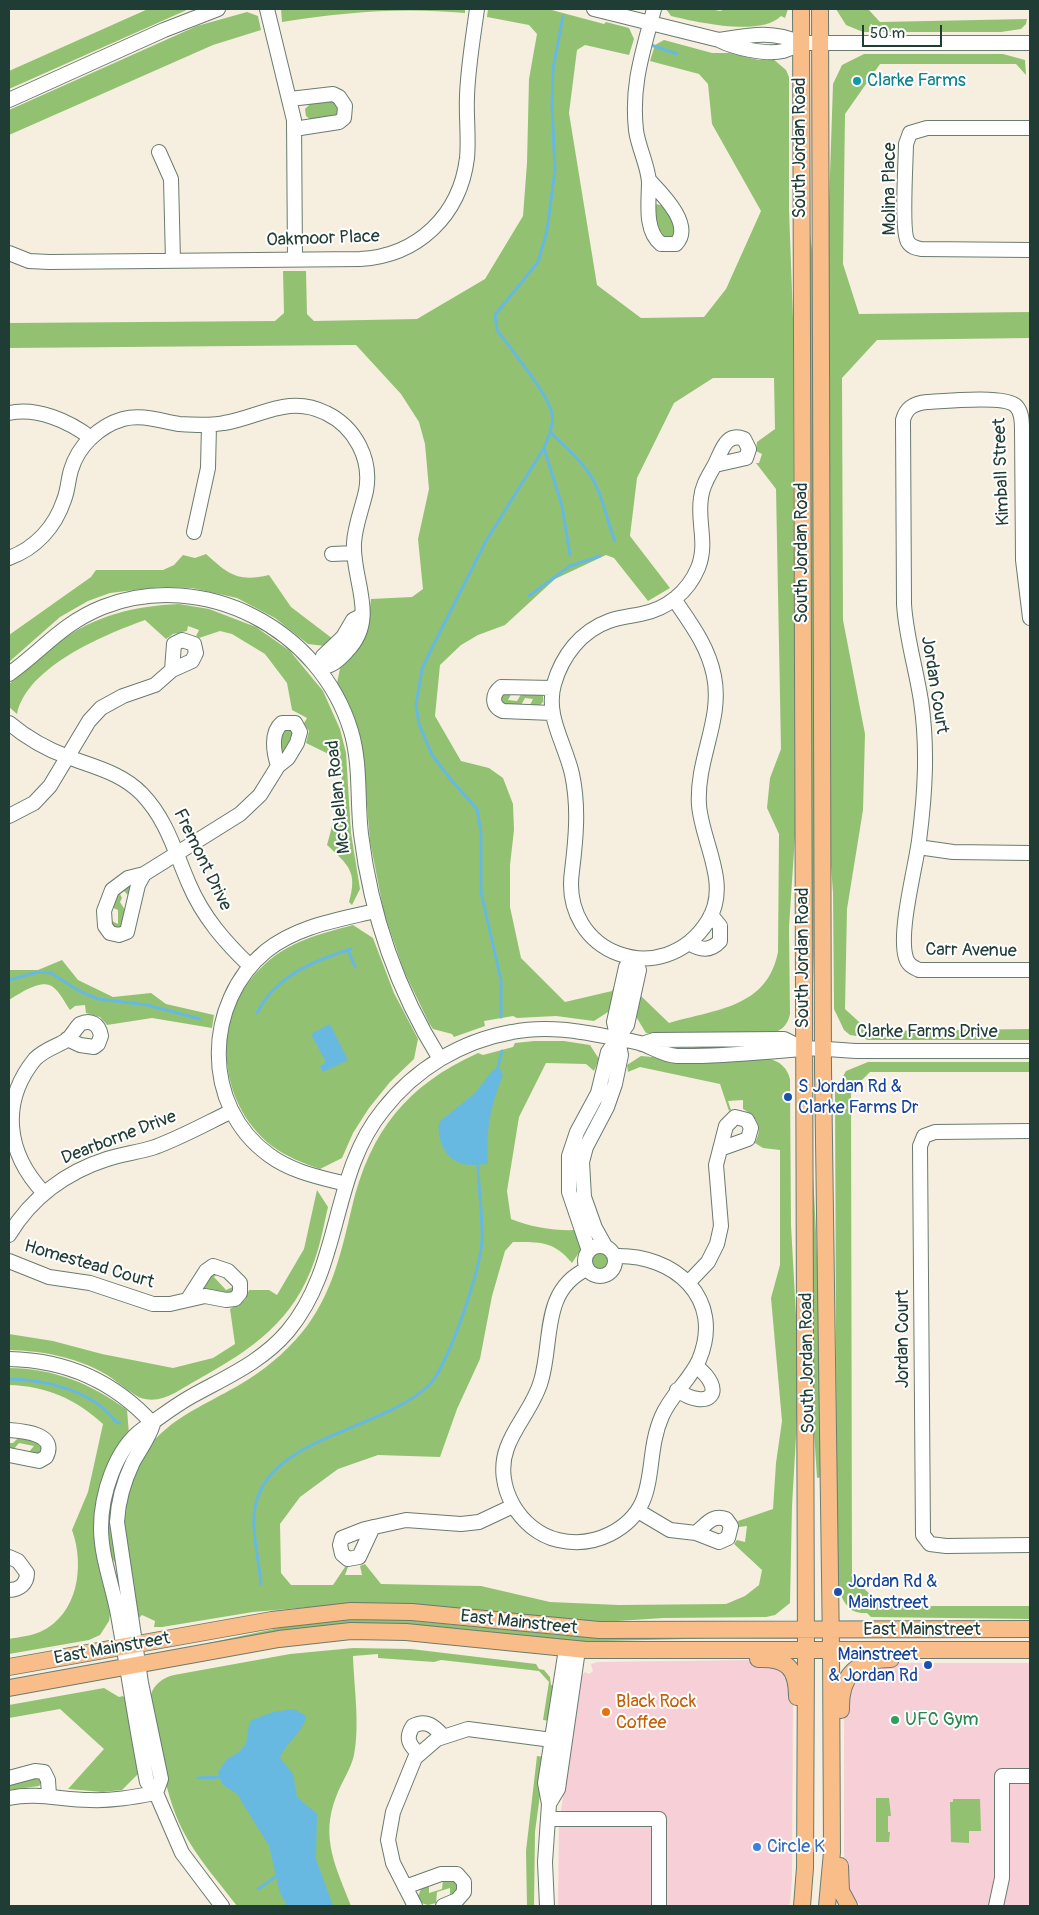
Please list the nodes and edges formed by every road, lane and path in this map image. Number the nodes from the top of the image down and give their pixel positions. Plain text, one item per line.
1 (218, 9) edge
2 (267, 9) edge
3 (477, 9) edge
4 (594, 9) edge
5 (654, 9) edge
6 (801, 9) edge
7 (820, 9) edge
8 (649, 24) junction
9 (802, 43) junction
10 (820, 43) junction
11 (1030, 43) edge
12 (290, 99) junction
13 (9, 100) edge
14 (1030, 128) edge
15 (294, 129) junction
16 (159, 152) dead end
17 (649, 180) dead end
18 (1030, 250) edge
19 (9, 253) edge
20 (295, 260) junction
21 (174, 262) junction
22 (908, 409) joint
23 (9, 413) edge
24 (208, 425) junction
25 (91, 438) junction
26 (715, 465) dead end
27 (1027, 518) edge
28 (194, 532) dead end
29 (354, 553) junction
30 (332, 554) dead end
31 (9, 558) edge
32 (674, 600) junction
33 (1030, 618) edge
34 (319, 668) junction
35 (172, 670) dead end
36 (9, 674) edge
37 (553, 688) junction
38 (552, 713) junction
39 (9, 724) edge
40 (69, 758) junction
41 (278, 766) dead end
42 (9, 816) edge
43 (918, 848) junction
44 (1030, 853) edge
45 (177, 854) junction
46 (144, 874) dead end
47 (376, 911) junction
48 (711, 915) junction
49 (689, 943) junction
50 (633, 958) junction
51 (250, 966) junction
52 (911, 966) joint
53 (1030, 970) edge
54 (68, 1039) dead end
55 (617, 1039) junction
56 (804, 1049) junction
57 (824, 1050) junction
58 (1030, 1051) edge
59 (440, 1059) junction
60 (232, 1111) junction
61 (1030, 1131) edge
62 (720, 1149) dead end
63 (346, 1184) junction
64 (44, 1193) junction
65 (578, 1199) junction
66 (9, 1235) edge
67 (604, 1246) junction
68 (589, 1251) junction
69 (615, 1256) junction
70 (9, 1261) edge
71 (587, 1269) junction
72 (688, 1283) junction
73 (188, 1299) dead end
74 (9, 1359) edge
75 (696, 1366) junction
76 (677, 1390) junction
77 (153, 1424) junction
78 (9, 1430) edge
79 (9, 1455) edge
80 (513, 1506) junction
81 (638, 1511) junction
82 (373, 1527) dead end
83 (696, 1533) dead end
84 (1030, 1545) edge
85 (9, 1557) edge
86 (9, 1590) edge
87 (806, 1629) junction
88 (831, 1629) junction
89 (1030, 1629) edge
90 (129, 1646) junction
91 (572, 1649) junction
92 (806, 1649) junction
93 (831, 1649) junction
94 (670, 1650) junction
95 (943, 1650) junction
96 (1030, 1650) edge
97 (132, 1666) junction
98 (9, 1667) edge
99 (9, 1688) edge
100 (831, 1734) junction
101 (443, 1736) junction
102 (552, 1740) junction
103 (805, 1750) junction
104 (418, 1754) junction
105 (1030, 1776) edge
106 (9, 1778) edge
107 (156, 1793) junction
108 (49, 1795) junction
109 (9, 1798) edge
110 (549, 1804) junction
111 (548, 1819) junction
112 (831, 1833) junction
113 (406, 1887) junction
114 (222, 1906) edge
115 (415, 1906) edge
116 (443, 1906) edge
117 (547, 1906) edge
118 (659, 1906) edge
119 (802, 1906) edge
120 (827, 1906) edge
121 (849, 1906) edge
122 (996, 1906) edge

1 - 13 street
2 - 12 street
3 - 20 street, Oakmoor Place
4 - 8 street
5 - 8 street
6 - 9 main road, South Jordan Road
7 - 10 main road, South Jordan Road
8 - 9 street
8 - 17 street
9 - 10 street
9 - 56 main road, South Jordan Road
10 - 11 street
10 - 57 main road, South Jordan Road
12 - 15 street
12 - 15 street
14 - 18 street, Molina Place
15 - 20 street
16 - 21 street
19 - 21 street, Oakmoor Place
20 - 21 street, Oakmoor Place
22 - 27 street, Kimball Street
22 - 43 street, Jordan Court
23 - 25 street
24 - 25 street
24 - 28 street
24 - 29 street
25 - 31 street
26 - 32 street
27 - 33 street, Kimball Street
29 - 30 street
29 - 34 street
32 - 37 street
32 - 48 street
34 - 36 street, McClellan Road
34 - 47 street, McClellan Road
35 - 40 street
37 - 38 street
37 - 38 street
38 - 50 street
39 - 40 street, Fremont Drive
40 - 42 street
40 - 45 street, Fremont Drive
41 - 45 street
43 - 44 street
43 - 52 street, Jordan Court
45 - 46 street
45 - 51 street, Fremont Drive
47 - 51 street
47 - 59 street, McClellan Road
48 - 49 street
48 - 49 street
49 - 50 street
50 - 55 street
51 - 60 street
52 - 53 street, Carr Avenue
54 - 64 street
55 - 56 street, Clarke Farms Drive
55 - 59 street, Clarke Farms Drive
55 - 65 street
56 - 57 street, Clarke Farms Drive
56 - 87 main road, South Jordan Road
57 - 58 street, Clarke Farms Drive
57 - 88 main road, South Jordan Road
59 - 63 street, Clarke Farms Drive
60 - 63 street
60 - 64 street, Dearborne Drive
61 - 84 street, Jordan Court
62 - 72 street
63 - 77 street, Clarke Farms Drive
64 - 66 street, Dearborne Drive
65 - 67 street
65 - 68 street
67 - 68 street
67 - 69 street
68 - 71 street
69 - 71 street
69 - 72 street
70 - 73 street, Homestead Court
71 - 80 street
72 - 75 street
74 - 77 street
75 - 76 street
75 - 76 street
76 - 81 street
77 - 90 street
78 - 79 street
80 - 81 street
80 - 82 street
81 - 83 street
85 - 86 street
87 - 88 main road, East Mainstreet
87 - 90 main road, East Mainstreet
87 - 92 main road, South Jordan Road
88 - 89 main road, East Mainstreet
88 - 93 main road, South Jordan Road
90 - 97 street
90 - 98 main road, East Mainstreet
91 - 94 main road, East Mainstreet
91 - 97 main road, East Mainstreet
91 - 102 street
91 - 110 street
92 - 93 main road, East Mainstreet
92 - 94 main road, East Mainstreet
92 - 103 main road, South Jordan Road
93 - 95 main road, East Mainstreet
93 - 100 main road, South Jordan Road
94 - 103 main road
95 - 96 main road, East Mainstreet
95 - 100 main road
97 - 99 main road, East Mainstreet
97 - 107 street
100 - 112 main road, South Jordan Road
101 - 102 street
101 - 104 street
101 - 104 street
102 - 110 street
103 - 119 main road, South Jordan Road
104 - 113 street
105 - 122 street
106 - 108 street
107 - 108 street
107 - 114 street
108 - 109 street
110 - 111 street
111 - 117 street
111 - 118 street
112 - 120 main road, South Jordan Road
112 - 121 main road
113 - 115 street
113 - 116 street

